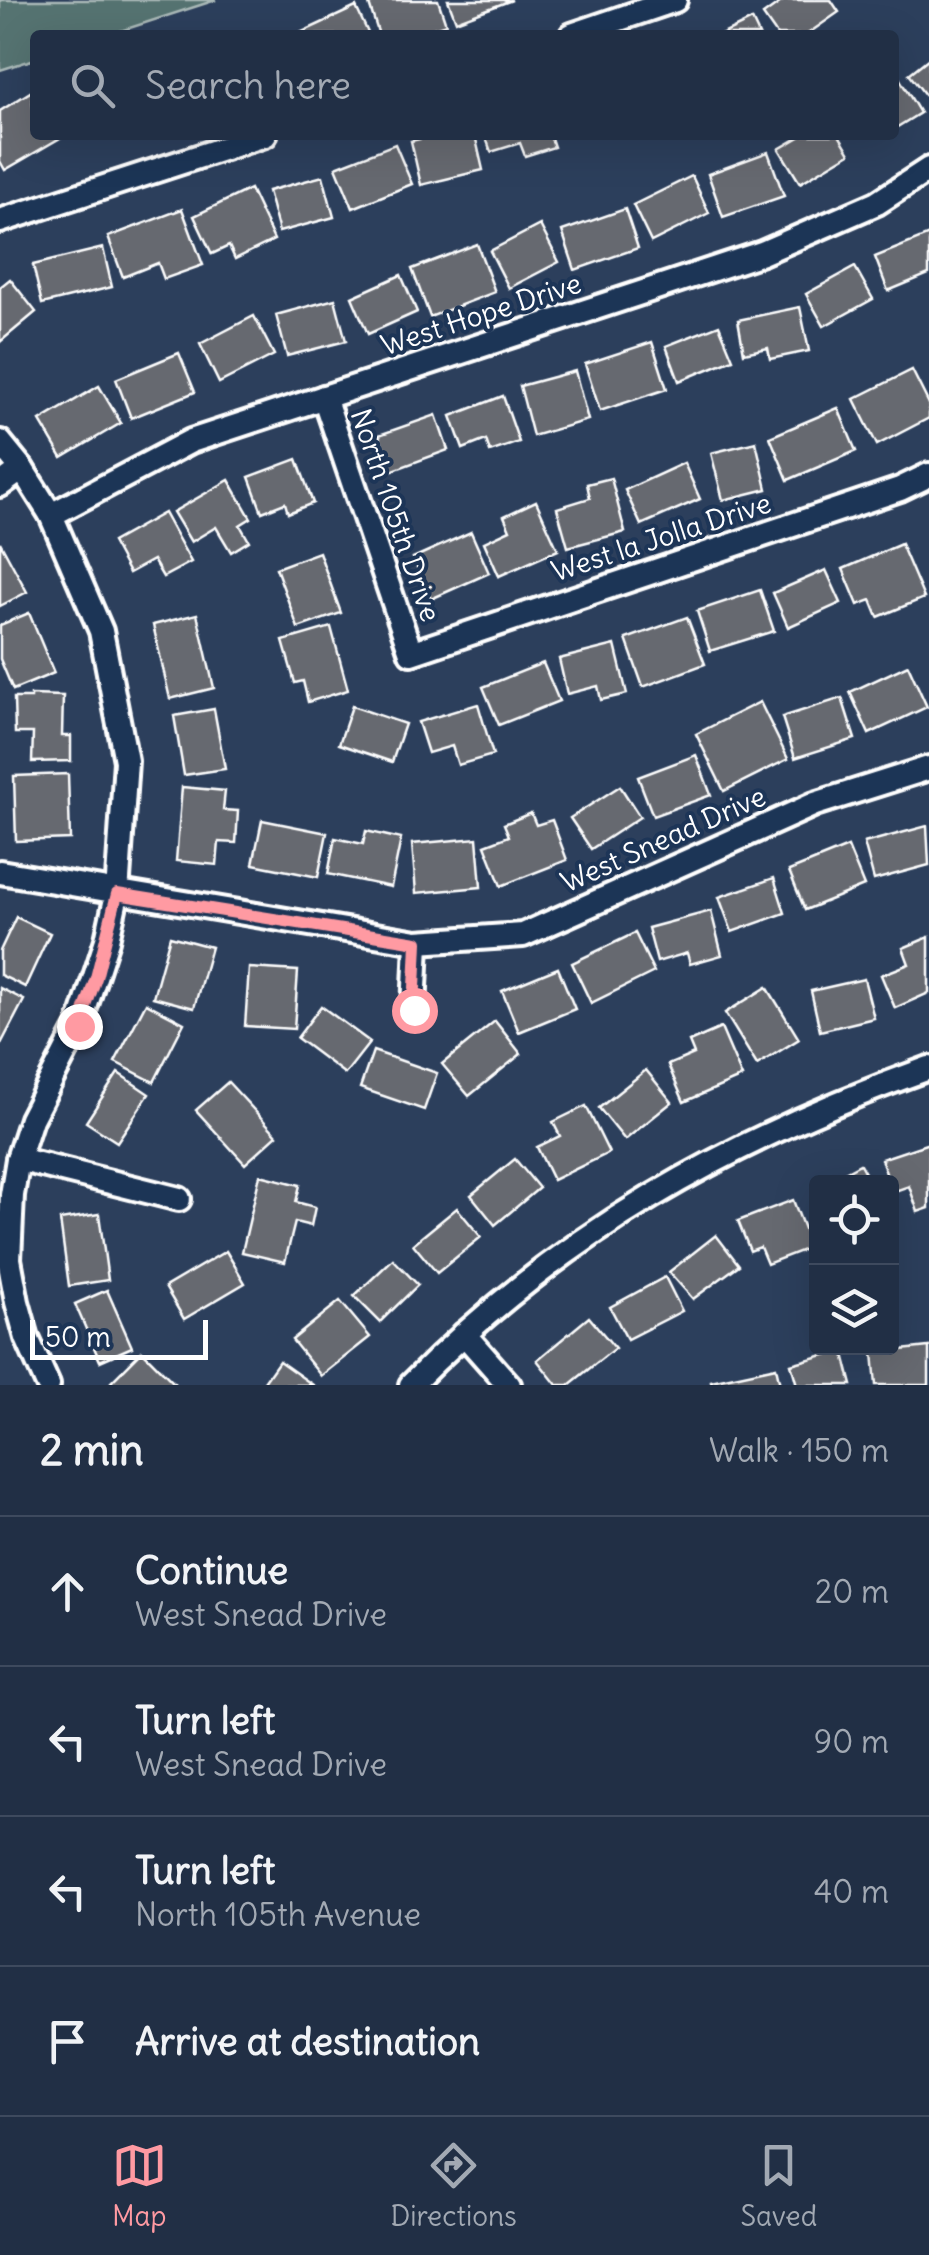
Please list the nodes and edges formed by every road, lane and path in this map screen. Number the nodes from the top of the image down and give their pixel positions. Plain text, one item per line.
1 (675, 0) edge
2 (587, 30) edge
3 (249, 140) edge
4 (929, 169) edge
5 (0, 220) edge
6 (324, 397) junction
7 (0, 442) edge
8 (22, 469) junction
9 (929, 474) edge
10 (0, 485) edge
11 (51, 516) junction
12 (411, 652) joint
13 (929, 768) edge
14 (0, 872) edge
15 (117, 894) junction
16 (417, 942) junction
17 (414, 1010) dead end
18 (929, 1068) edge
19 (18, 1160) junction
20 (180, 1198) dead end
21 (464, 1334) junction
22 (48, 1385) edge
23 (411, 1385) edge
24 (509, 1385) edge

1 - 2 street
3 - 5 street
4 - 6 street, West Hope Drive
6 - 11 street, West Hope Drive
6 - 12 street, North 105th Drive
7 - 8 street
8 - 10 street
8 - 11 street
9 - 12 street, West la Jolla Drive
11 - 15 street
13 - 16 street, West Snead Drive
14 - 15 street, West Snead Drive
15 - 16 street, West Snead Drive
15 - 19 street
16 - 17 street
18 - 21 street
19 - 20 street
19 - 22 street
21 - 23 street
21 - 24 street

